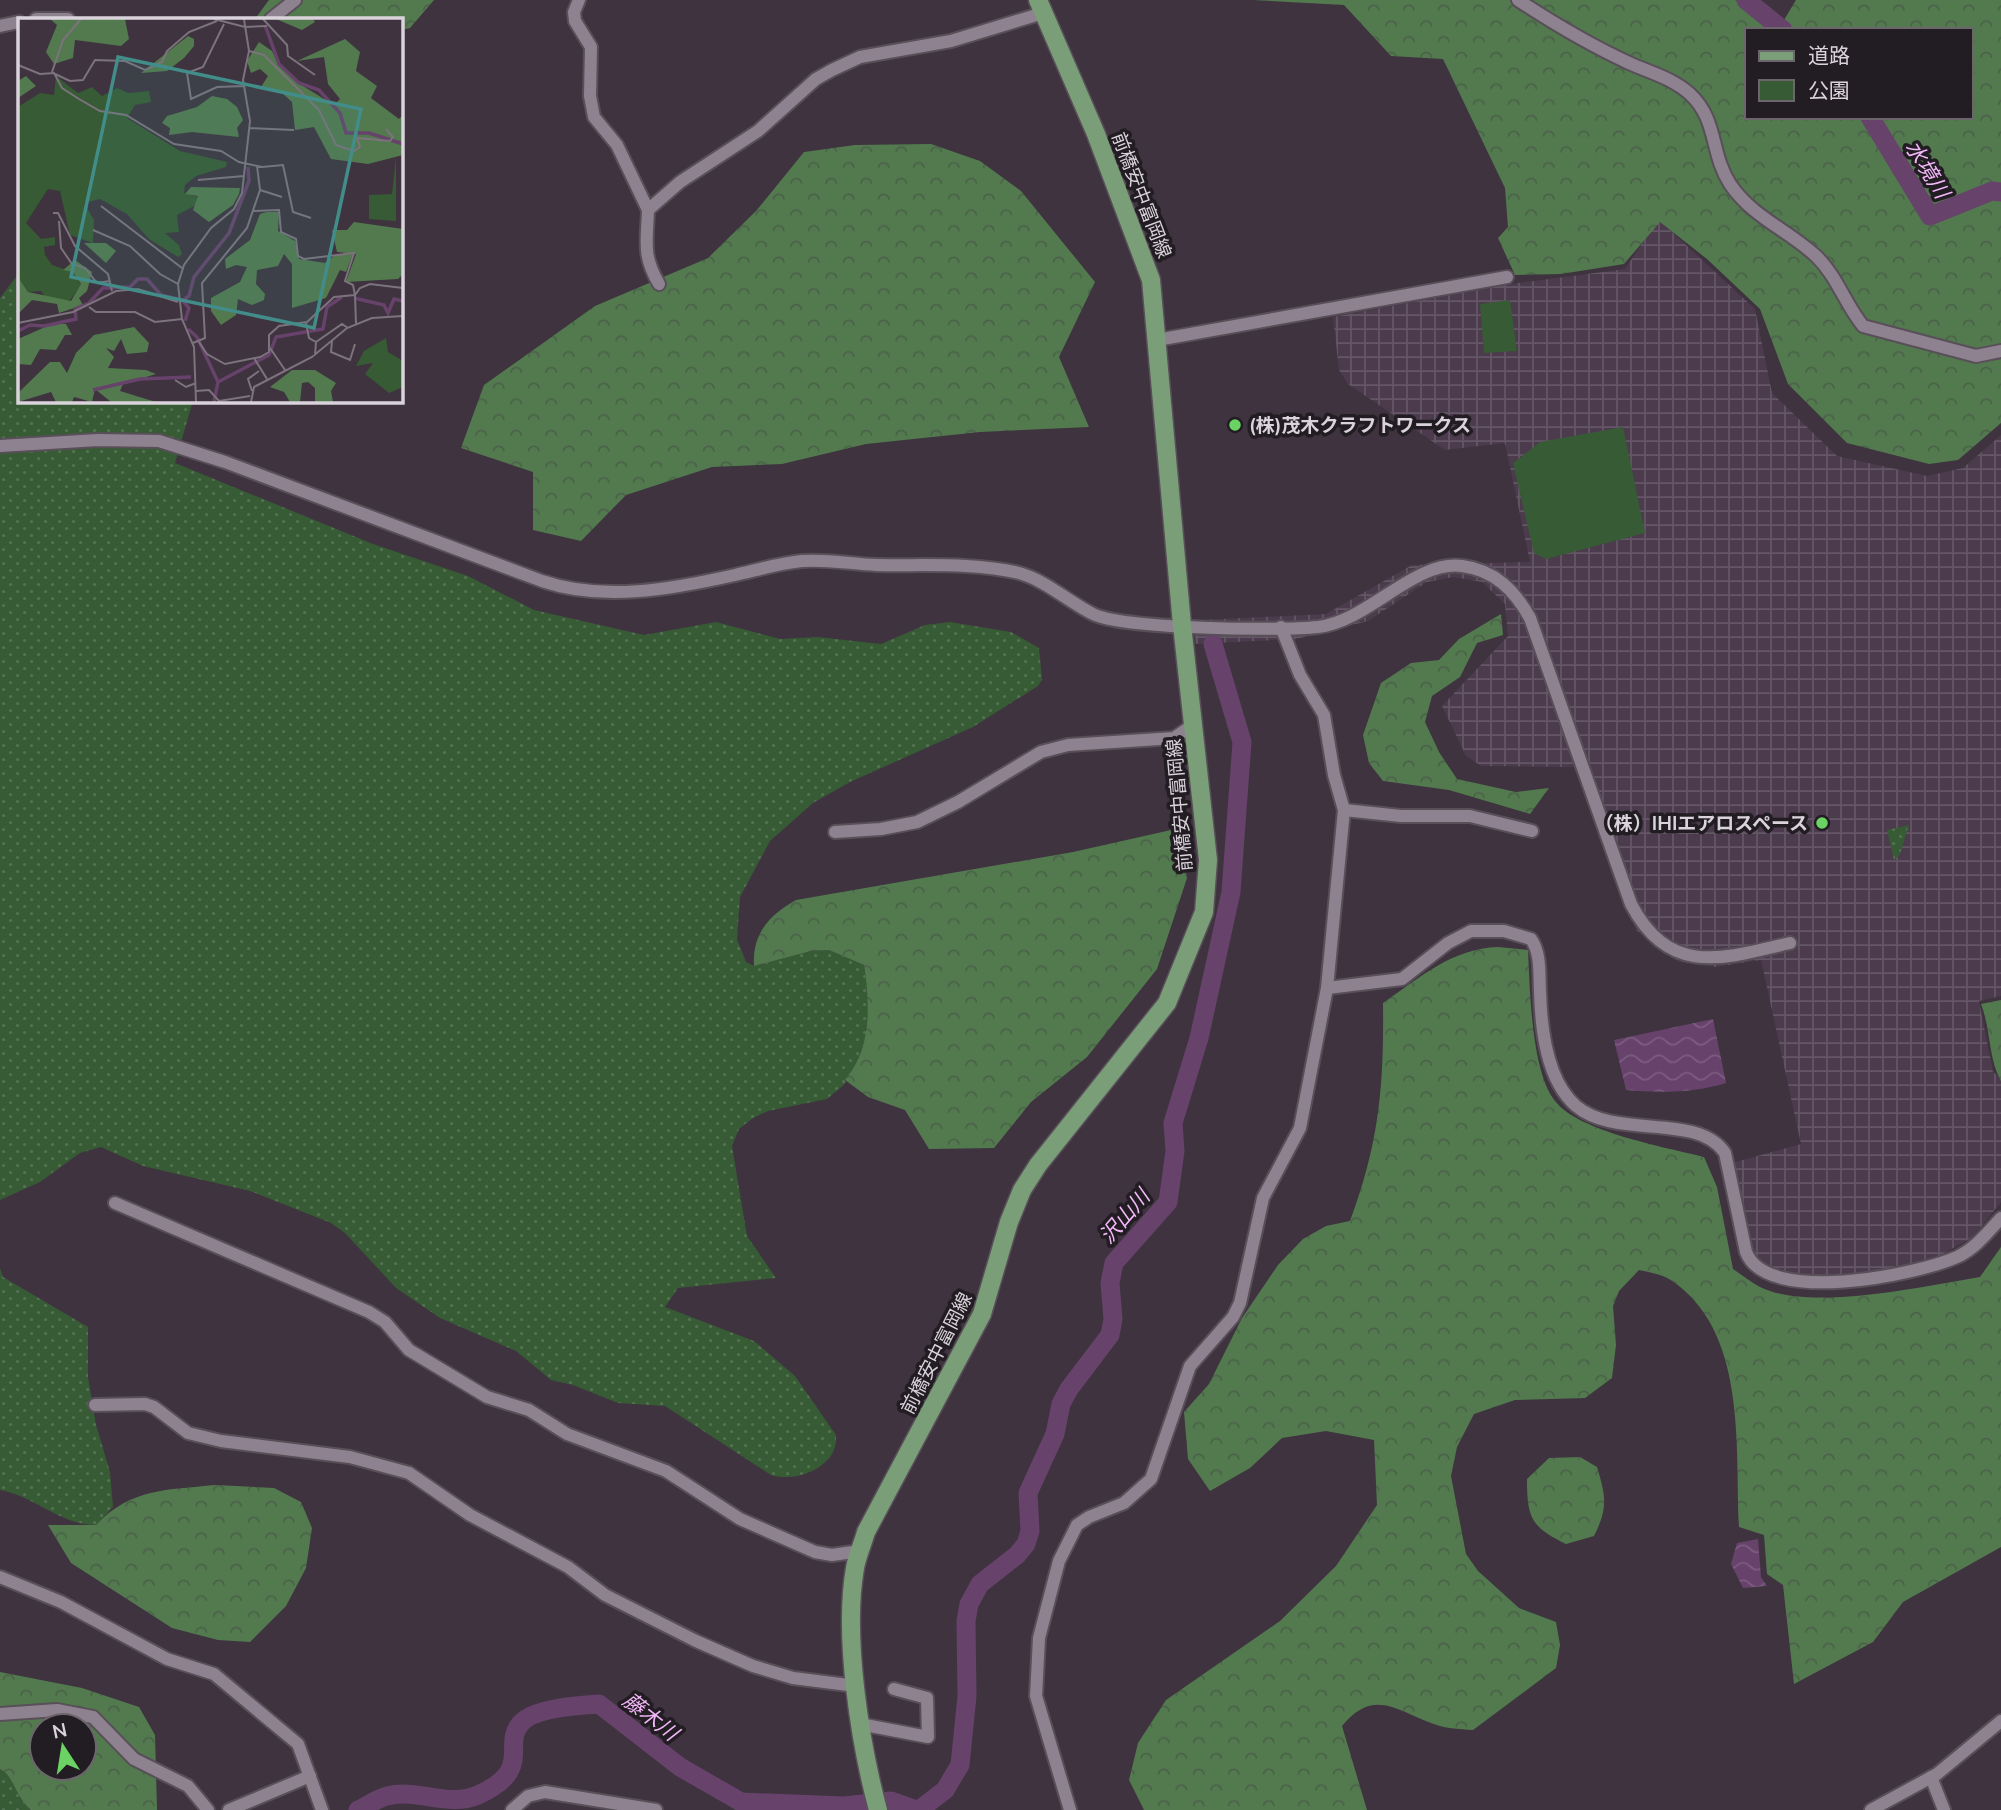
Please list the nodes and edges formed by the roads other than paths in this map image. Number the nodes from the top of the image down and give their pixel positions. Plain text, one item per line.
1 (295, 0) edge
2 (579, 0) edge
3 (1518, 0) edge
4 (1041, 7) edge
5 (272, 18) edge
6 (18, 22) edge
7 (0, 26) edge
8 (648, 210) junction
9 (1507, 277) dead end
10 (659, 284) dead end
11 (1157, 340) junction
12 (2001, 351) edge
13 (0, 446) edge
14 (1182, 625) junction
15 (1281, 627) junction
16 (1193, 725) junction
17 (1344, 810) junction
18 (1532, 831) dead end
19 (835, 832) dead end
20 (1790, 943) dead end
21 (1327, 988) junction
22 (115, 1203) dead end
23 (2001, 1218) edge
24 (95, 1405) dead end
25 (860, 1551) junction
26 (0, 1577) edge
27 (856, 1686) junction
28 (894, 1689) dead end
29 (0, 1714) edge
30 (2001, 1721) edge
31 (860, 1724) junction
32 (310, 1776) junction
33 (1931, 1777) junction
34 (208, 1810) edge
35 (229, 1810) edge
36 (322, 1810) edge
37 (512, 1810) edge
38 (656, 1810) edge
39 (878, 1810) edge
40 (1070, 1810) edge
41 (1871, 1810) edge
42 (1944, 1810) edge

1 - 5 street
2 - 8 street
3 - 12 street
4 - 8 street
4 - 11 main road, 前橋安中富岡線
6 - 7 street
8 - 10 street
9 - 11 street
11 - 14 main road, 前橋安中富岡線
13 - 14 street
14 - 15 street
14 - 16 main road, 前橋安中富岡線
15 - 17 street
15 - 20 street
16 - 19 street
16 - 25 main road, 前橋安中富岡線
17 - 18 street
17 - 21 street
21 - 23 street
21 - 40 street
22 - 25 street
24 - 27 street
25 - 27 main road, 前橋安中富岡線
26 - 32 street
27 - 31 main road, 前橋安中富岡線
28 - 31 street
29 - 34 street
30 - 33 street
31 - 39 main road, 前橋安中富岡線
32 - 35 street
32 - 36 street
33 - 41 street
33 - 42 street
37 - 38 street

